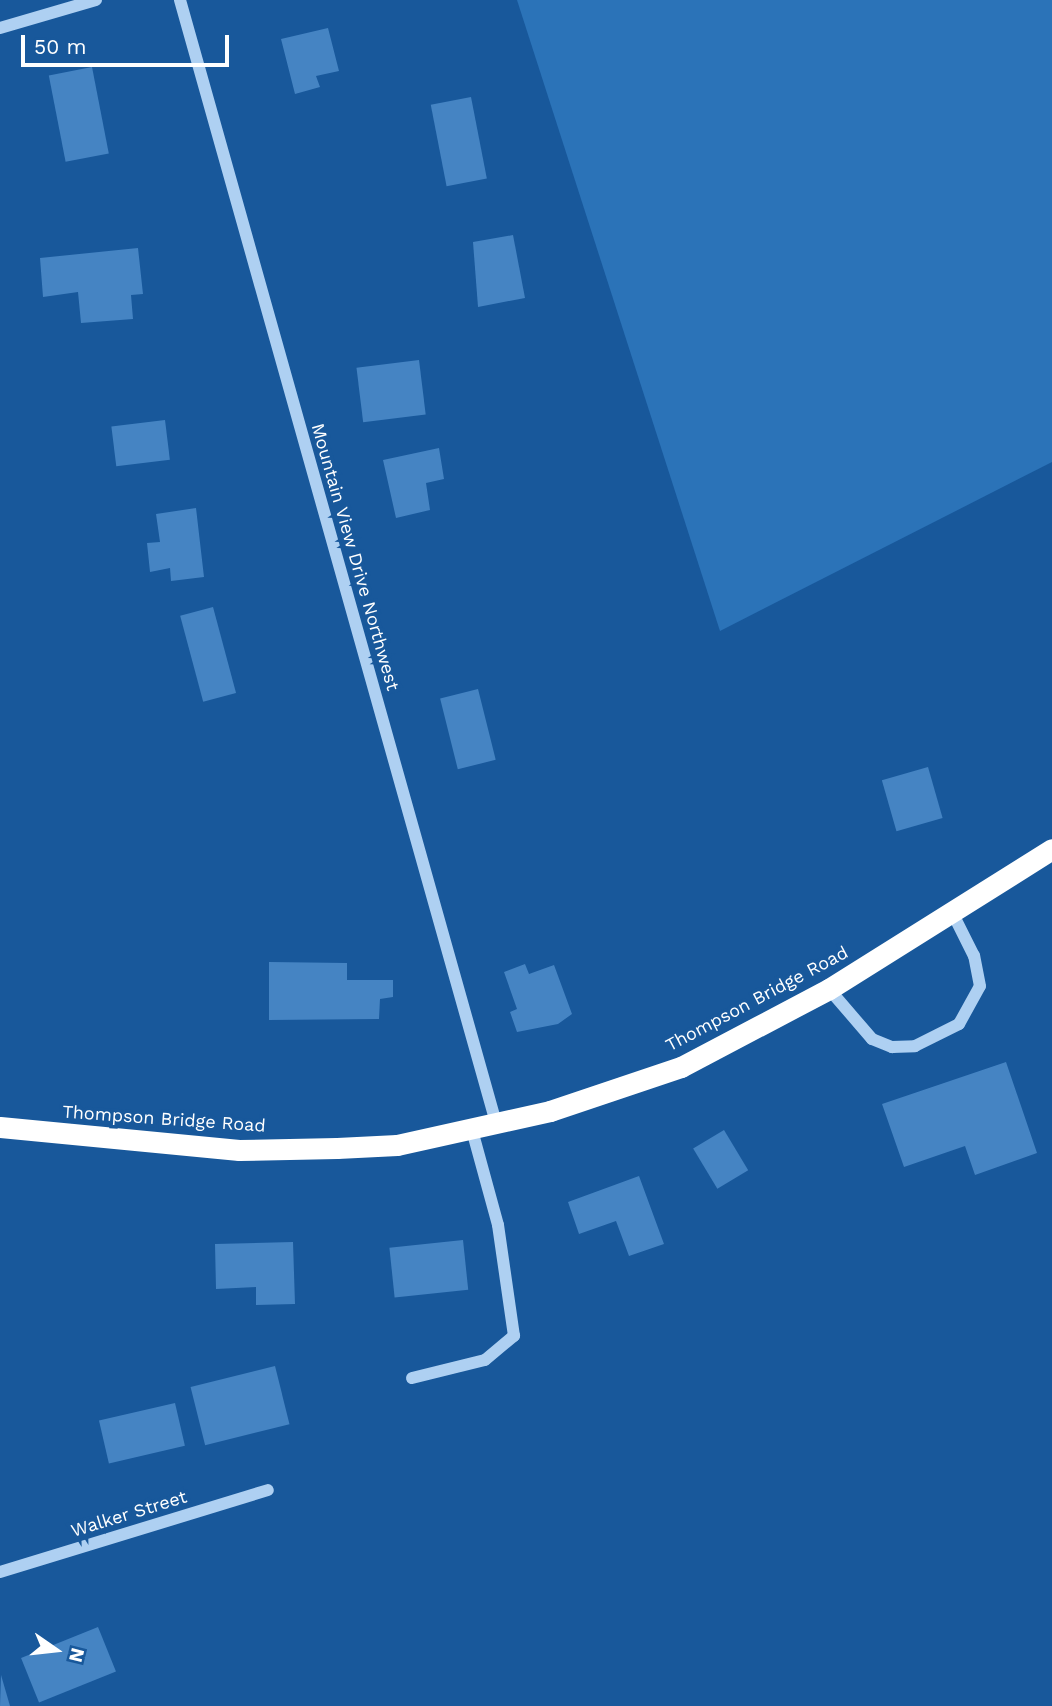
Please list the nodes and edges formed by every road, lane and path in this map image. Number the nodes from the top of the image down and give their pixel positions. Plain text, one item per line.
1 (96, 0) edge
2 (180, 0) edge
3 (0, 28) edge
4 (1052, 849) edge
5 (952, 912) junction
6 (829, 989) junction
7 (496, 1123) junction
8 (0, 1127) edge
9 (472, 1130) junction
10 (412, 1378) dead end
11 (268, 1490) dead end
12 (0, 1572) edge

1 - 3 street
2 - 7 street, Mountain View Drive Northwest
4 - 5 highway, Thompson Bridge Road
5 - 6 highway, Thompson Bridge Road
5 - 6 street
6 - 7 highway, Thompson Bridge Road
7 - 9 highway, Thompson Bridge Road
8 - 9 highway, Thompson Bridge Road
9 - 10 street
11 - 12 street, Walker Street

